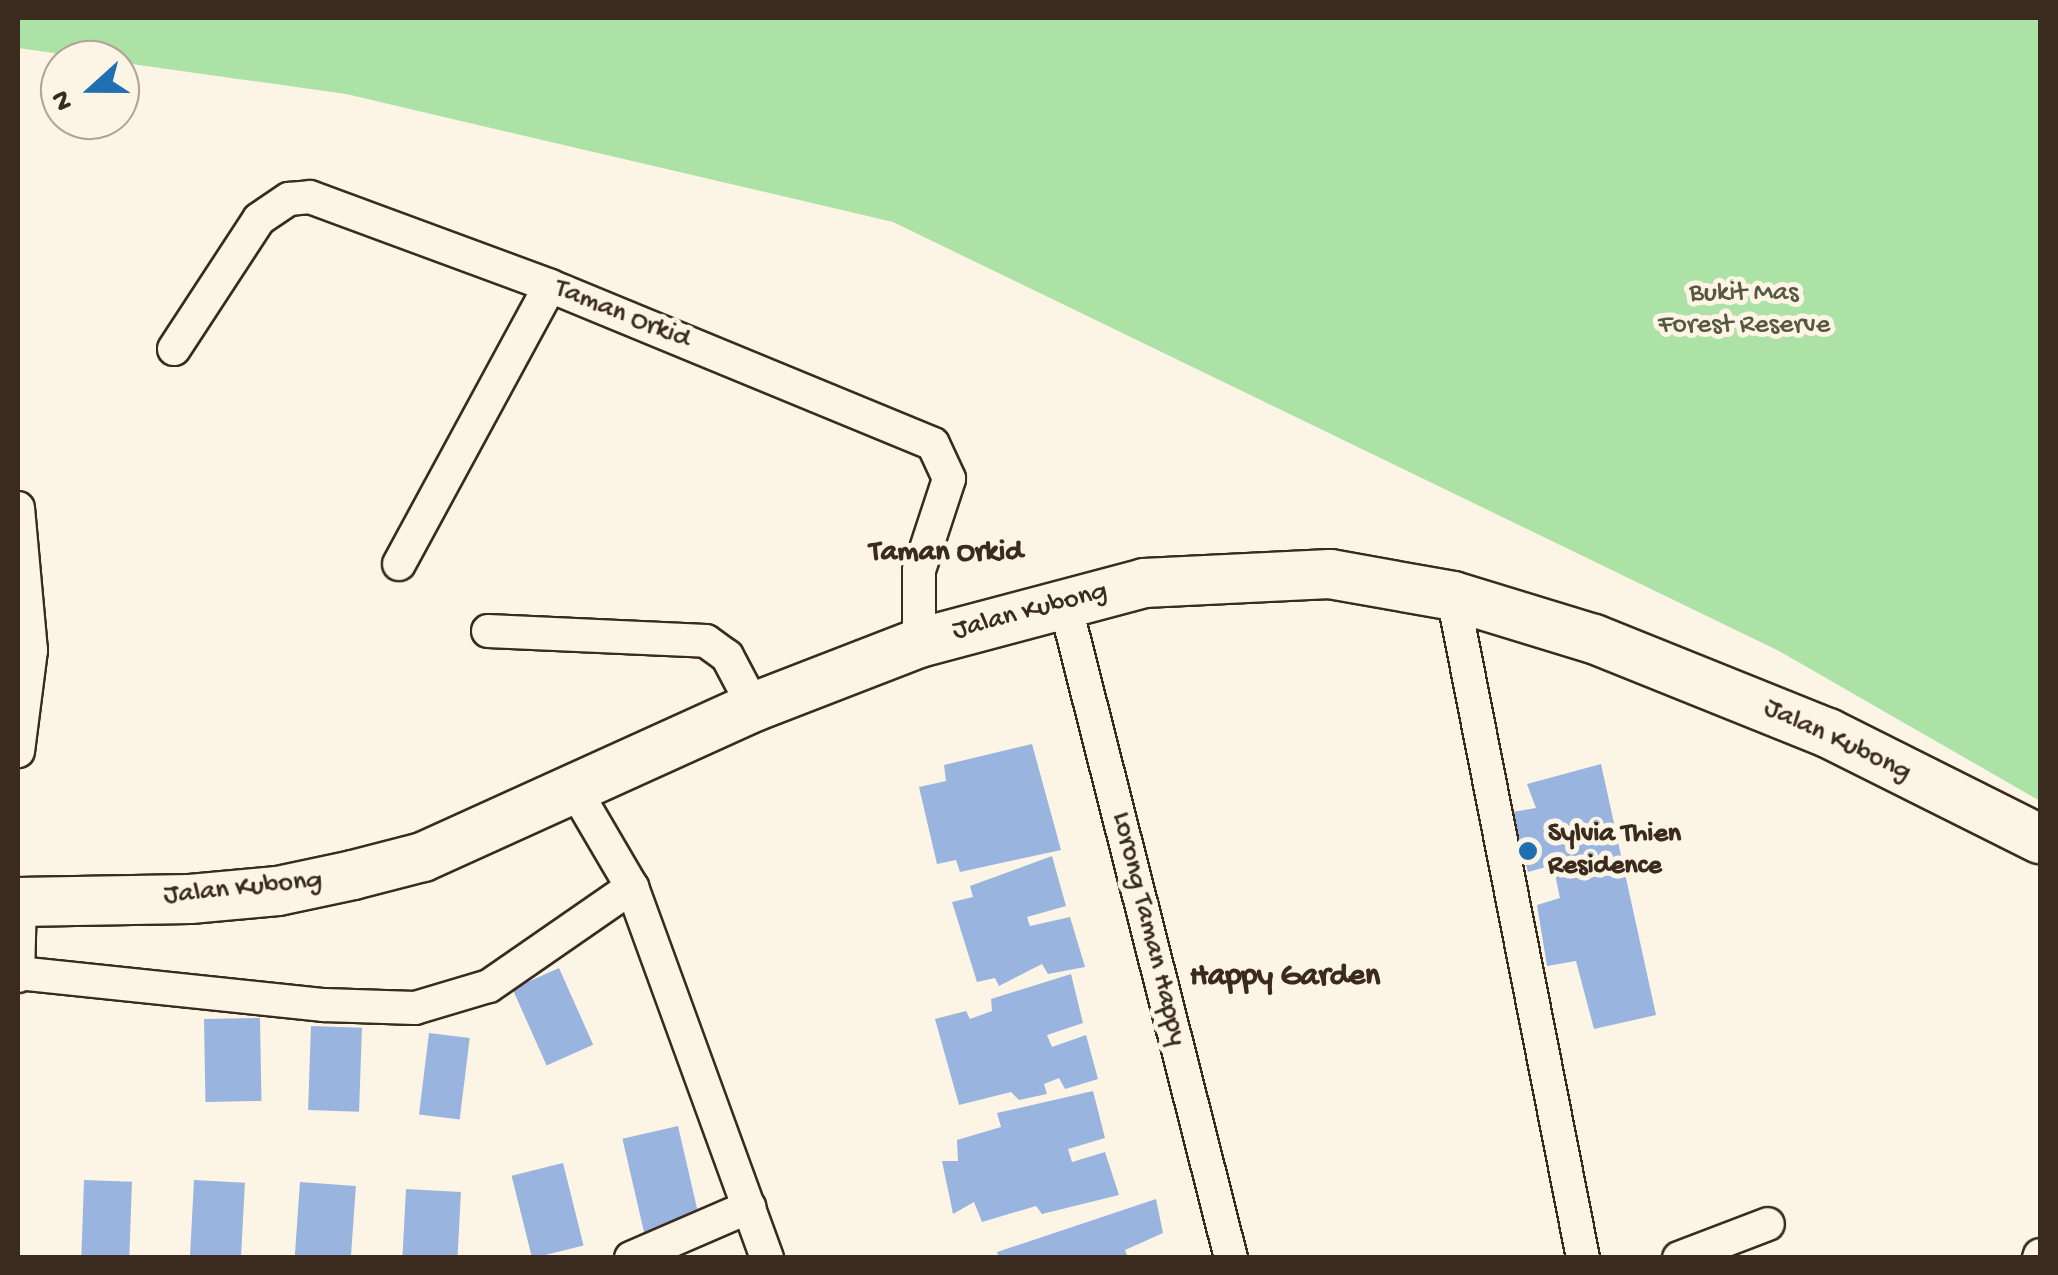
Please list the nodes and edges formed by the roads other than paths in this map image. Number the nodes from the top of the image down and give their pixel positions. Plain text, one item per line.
1 (550, 286) junction
2 (174, 349) dead end
3 (18, 508) edge
4 (400, 564) dead end
5 (1453, 596) junction
6 (1064, 600) junction
7 (488, 631) dead end
8 (918, 643) junction
9 (754, 707) junction
10 (18, 751) edge
11 (574, 790) junction
12 (2040, 840) edge
13 (632, 887) junction
14 (19, 902) edge
15 (18, 974) edge
16 (749, 1206) junction
17 (1768, 1224) dead end
18 (631, 1258) edge
19 (766, 1258) edge
20 (1232, 1258) edge
21 (1583, 1258) edge
22 (1679, 1258) edge

1 - 2 street, Taman Orkid
1 - 4 street
1 - 8 street, Taman Orkid
3 - 10 street
5 - 6 highway, Jalan Kubong
5 - 12 highway, Jalan Kubong
5 - 21 street
6 - 8 highway, Jalan Kubong
6 - 20 street, Lorong Taman Happy
7 - 9 street
8 - 9 highway, Jalan Kubong
9 - 11 highway, Jalan Kubong
11 - 13 street
11 - 14 highway, Jalan Kubong
13 - 15 street
13 - 16 street
14 - 15 street
16 - 18 street
16 - 19 street
17 - 22 street

